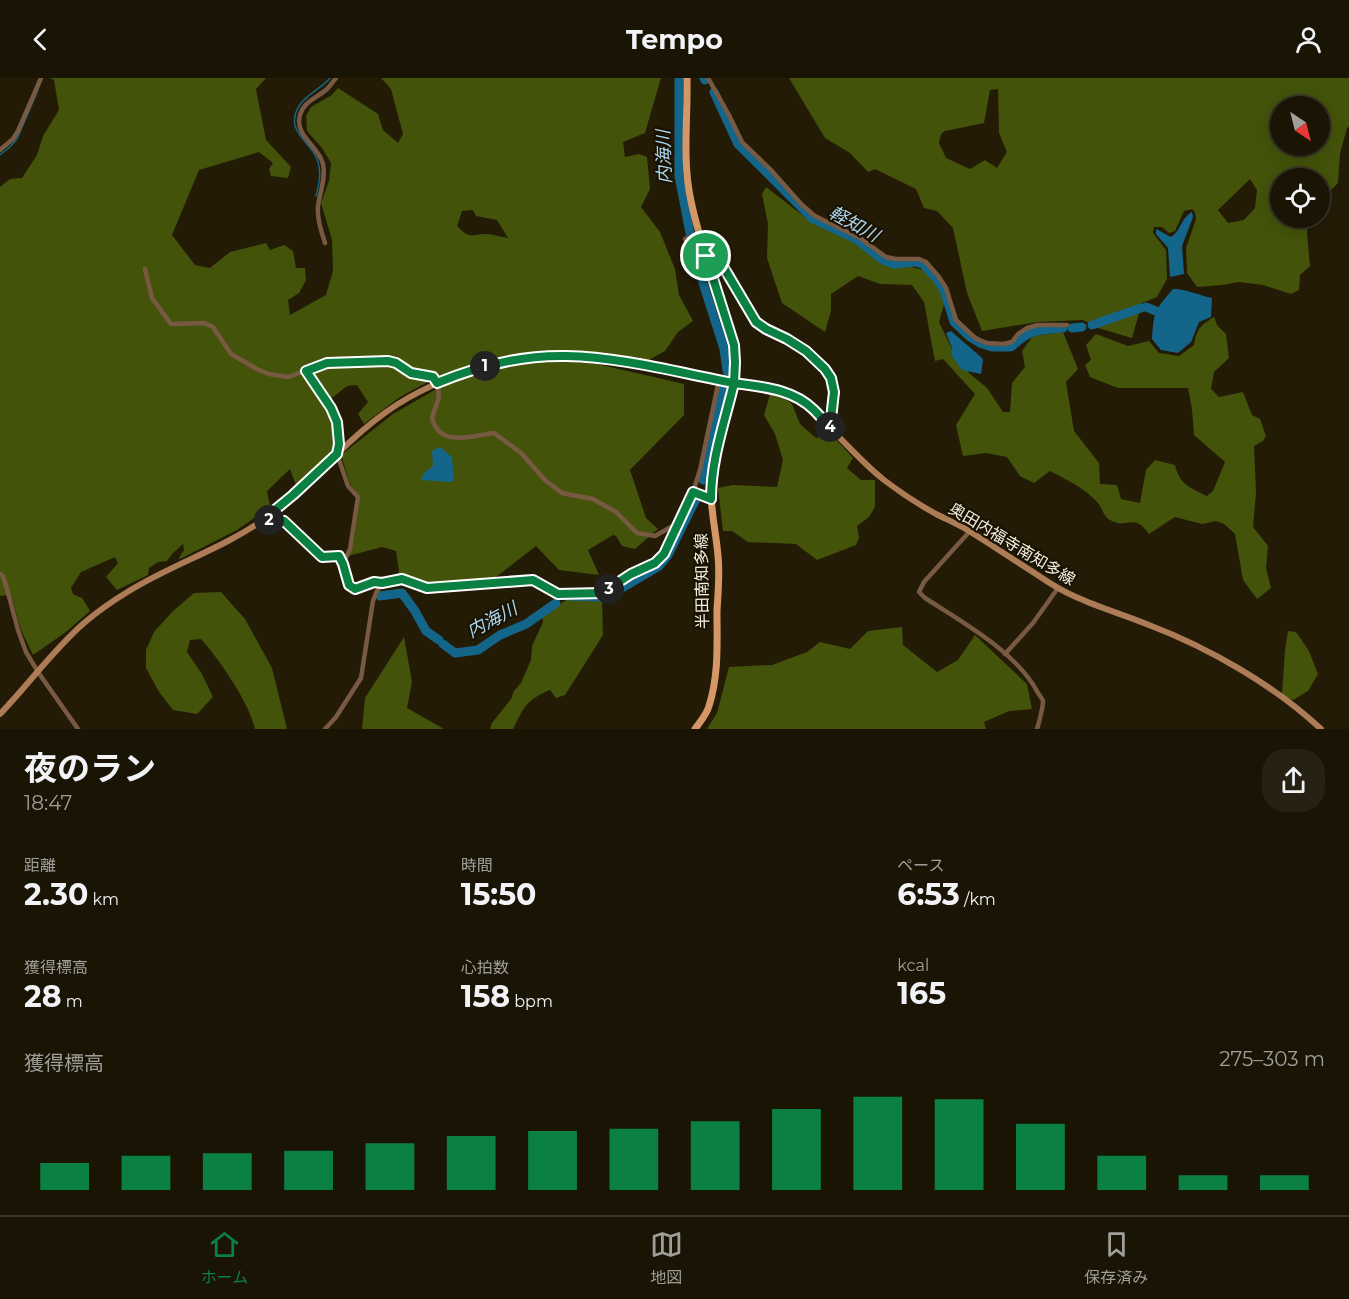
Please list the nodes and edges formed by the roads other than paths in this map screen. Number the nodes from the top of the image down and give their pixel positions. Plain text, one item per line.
1 (41, 78) edge
2 (336, 78) edge
3 (687, 78) edge
4 (708, 78) edge
5 (0, 150) edge
6 (700, 234) junction
7 (685, 239) dead end
8 (325, 243) dead end
9 (706, 256) junction
10 (145, 269) dead end
11 (1067, 325) dead end
12 (306, 371) junction
13 (719, 380) junction
14 (437, 383) junction
15 (734, 383) junction
16 (830, 428) junction
17 (337, 454) junction
18 (693, 492) junction
19 (711, 499) junction
20 (264, 519) junction
21 (678, 523) junction
22 (970, 531) junction
23 (343, 564) junction
24 (0, 574) edge
25 (382, 583) junction
26 (1058, 588) junction
27 (1005, 654) junction
28 (38, 672) junction
29 (0, 714) edge
30 (78, 729) edge
31 (325, 729) edge
32 (695, 729) edge
33 (1037, 729) edge
34 (1321, 729) edge

1 - 5 street
2 - 8 street
3 - 6 main road, 半田南知多線
4 - 11 street
6 - 7 street
6 - 9 main road, 半田南知多線
9 - 15 main road, 半田南知多線
9 - 16 street
10 - 12 street
12 - 14 street
12 - 17 street
13 - 14 street, 奥田内福寺南知多線
13 - 15 street, 奥田内福寺南知多線
13 - 18 street
14 - 17 street, 奥田内福寺南知多線
14 - 21 street
15 - 16 street, 奥田内福寺南知多線
15 - 19 main road, 半田南知多線
16 - 22 street, 奥田内福寺南知多線
17 - 20 street, 奥田内福寺南知多線
17 - 23 street
18 - 19 street
18 - 21 street
19 - 32 main road, 半田南知多線
20 - 23 street
20 - 28 street, 奥田内福寺南知多線
21 - 25 street
22 - 26 street, 奥田内福寺南知多線
22 - 27 street
23 - 25 street
24 - 28 street
25 - 31 street
26 - 27 street
26 - 34 street, 奥田内福寺南知多線
27 - 33 street
28 - 29 street, 奥田内福寺南知多線
28 - 30 street

